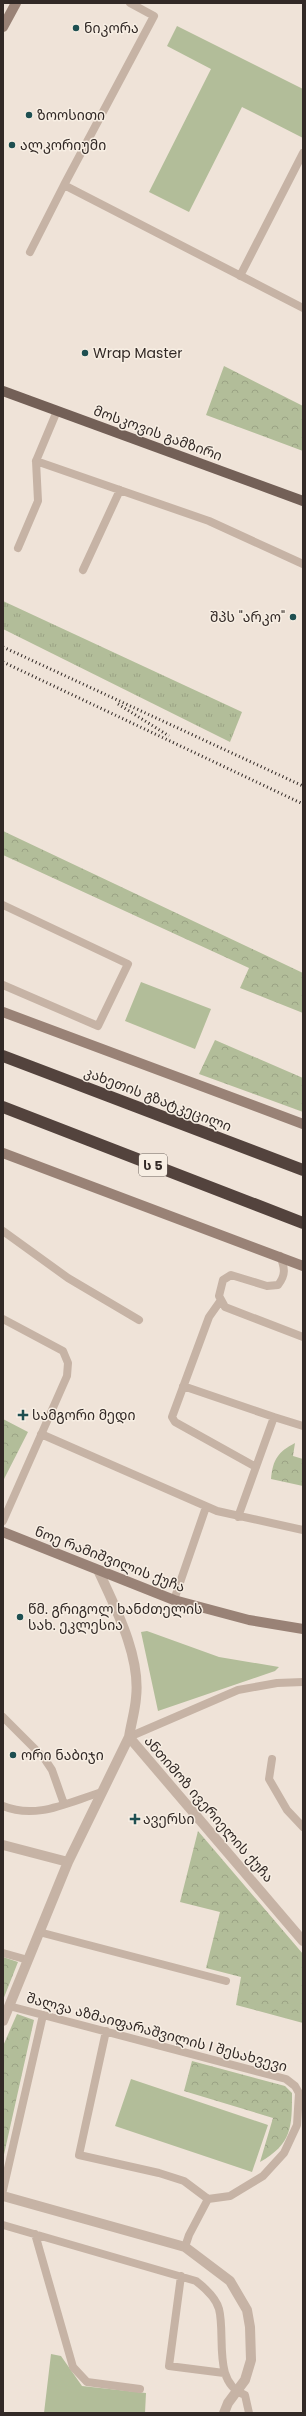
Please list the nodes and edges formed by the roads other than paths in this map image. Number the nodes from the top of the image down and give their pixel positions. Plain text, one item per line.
1 (16, 3) edge
2 (130, 3) edge
3 (3, 27) edge
4 (303, 153) edge
5 (64, 185) junction
6 (30, 252) dead end
7 (240, 276) junction
8 (303, 308) edge
9 (3, 391) edge
10 (57, 411) junction
11 (36, 461) junction
12 (120, 490) junction
13 (303, 502) edge
14 (18, 548) dead end
15 (303, 564) edge
16 (83, 570) dead end
17 (3, 905) edge
18 (3, 985) edge
19 (3, 1012) edge
20 (3, 1056) edge
21 (3, 1108) edge
22 (303, 1124) edge
23 (3, 1153) edge
24 (303, 1170) edge
25 (303, 1223) edge
26 (3, 1231) edge
27 (280, 1256) junction
28 (303, 1266) edge
29 (221, 1300) junction
30 (3, 1319) edge
31 (139, 1320) dead end
32 (303, 1337) edge
33 (183, 1386) junction
34 (274, 1417) junction
35 (303, 1426) edge
36 (41, 1434) junction
37 (256, 1467) junction
38 (206, 1507) junction
39 (238, 1516) junction
40 (3, 1521) edge
41 (303, 1530) edge
42 (3, 1532) edge
43 (98, 1570) junction
44 (174, 1600) junction
45 (303, 1629) edge
46 (303, 1682) edge
47 (3, 1717) edge
48 (128, 1737) junction
49 (272, 1759) dead end
50 (102, 1792) junction
51 (64, 1804) junction
52 (3, 1806) edge
53 (303, 1827) edge
54 (3, 1845) edge
55 (68, 1862) junction
56 (39, 1932) junction
57 (303, 1941) edge
58 (3, 1953) edge
59 (28, 1960) junction
60 (226, 1981) dead end
61 (9, 2006) junction
62 (43, 2015) junction
63 (3, 2021) edge
64 (106, 2031) junction
65 (3, 2190) edge
66 (3, 2196) edge
67 (208, 2198) junction
68 (3, 2225) edge
69 (35, 2234) junction
70 (185, 2247) junction
71 (181, 2276) junction
72 (224, 2373) junction
73 (140, 2388) dead end
74 (237, 2392) junction
75 (224, 2413) edge
76 (249, 2413) edge

1 - 3 street
2 - 5 lane
4 - 7 lane
5 - 6 lane
5 - 7 lane
7 - 8 lane
9 - 10 main road, მოსკოვის გამზირი
10 - 11 lane
10 - 13 main road, მოსკოვის გამზირი
11 - 12 lane
11 - 14 lane
12 - 15 lane
12 - 16 lane
17 - 18 lane
19 - 22 street, კახეთის გზატკეცილი
20 - 24 highway, კახეთის გზატკეცილი
21 - 25 highway, ს 5
23 - 27 street
26 - 31 lane
27 - 28 street
27 - 29 lane
29 - 32 lane
29 - 33 lane
30 - 36 lane
33 - 34 lane
33 - 37 lane
34 - 35 lane
34 - 37 lane
36 - 38 lane
36 - 40 lane
37 - 39 lane
38 - 39 lane
38 - 44 lane
39 - 41 lane
42 - 43 street, ნოე რამიშვილის ქუჩა
43 - 44 street, ნოე რამიშვილის ქუჩა
43 - 48 street, ანთიმოზ ივერიელის ქუჩა
44 - 45 street, ნოე რამიშვილის ქუჩა
46 - 48 lane
47 - 51 lane
48 - 50 street
48 - 57 street, ანთიმოზ ივერიელის ქუჩა
49 - 53 lane
50 - 51 lane
50 - 55 street
51 - 52 lane
54 - 55 street
55 - 56 street
56 - 59 street
56 - 60 lane
58 - 59 lane
59 - 61 street
61 - 62 lane, შალვა აზმაიფარაშვილის I შესახვევი
61 - 63 street
62 - 64 lane, შალვა აზმაიფარაშვილის I შესახვევი
62 - 65 lane
64 - 67 lane
64 - 67 lane, შალვა აზმაიფარაშვილის I შესახვევი
66 - 70 street
67 - 70 lane
68 - 69 lane
69 - 71 lane
69 - 73 lane
70 - 74 street
71 - 72 lane
71 - 72 lane
72 - 74 lane
74 - 75 street
74 - 76 lane

